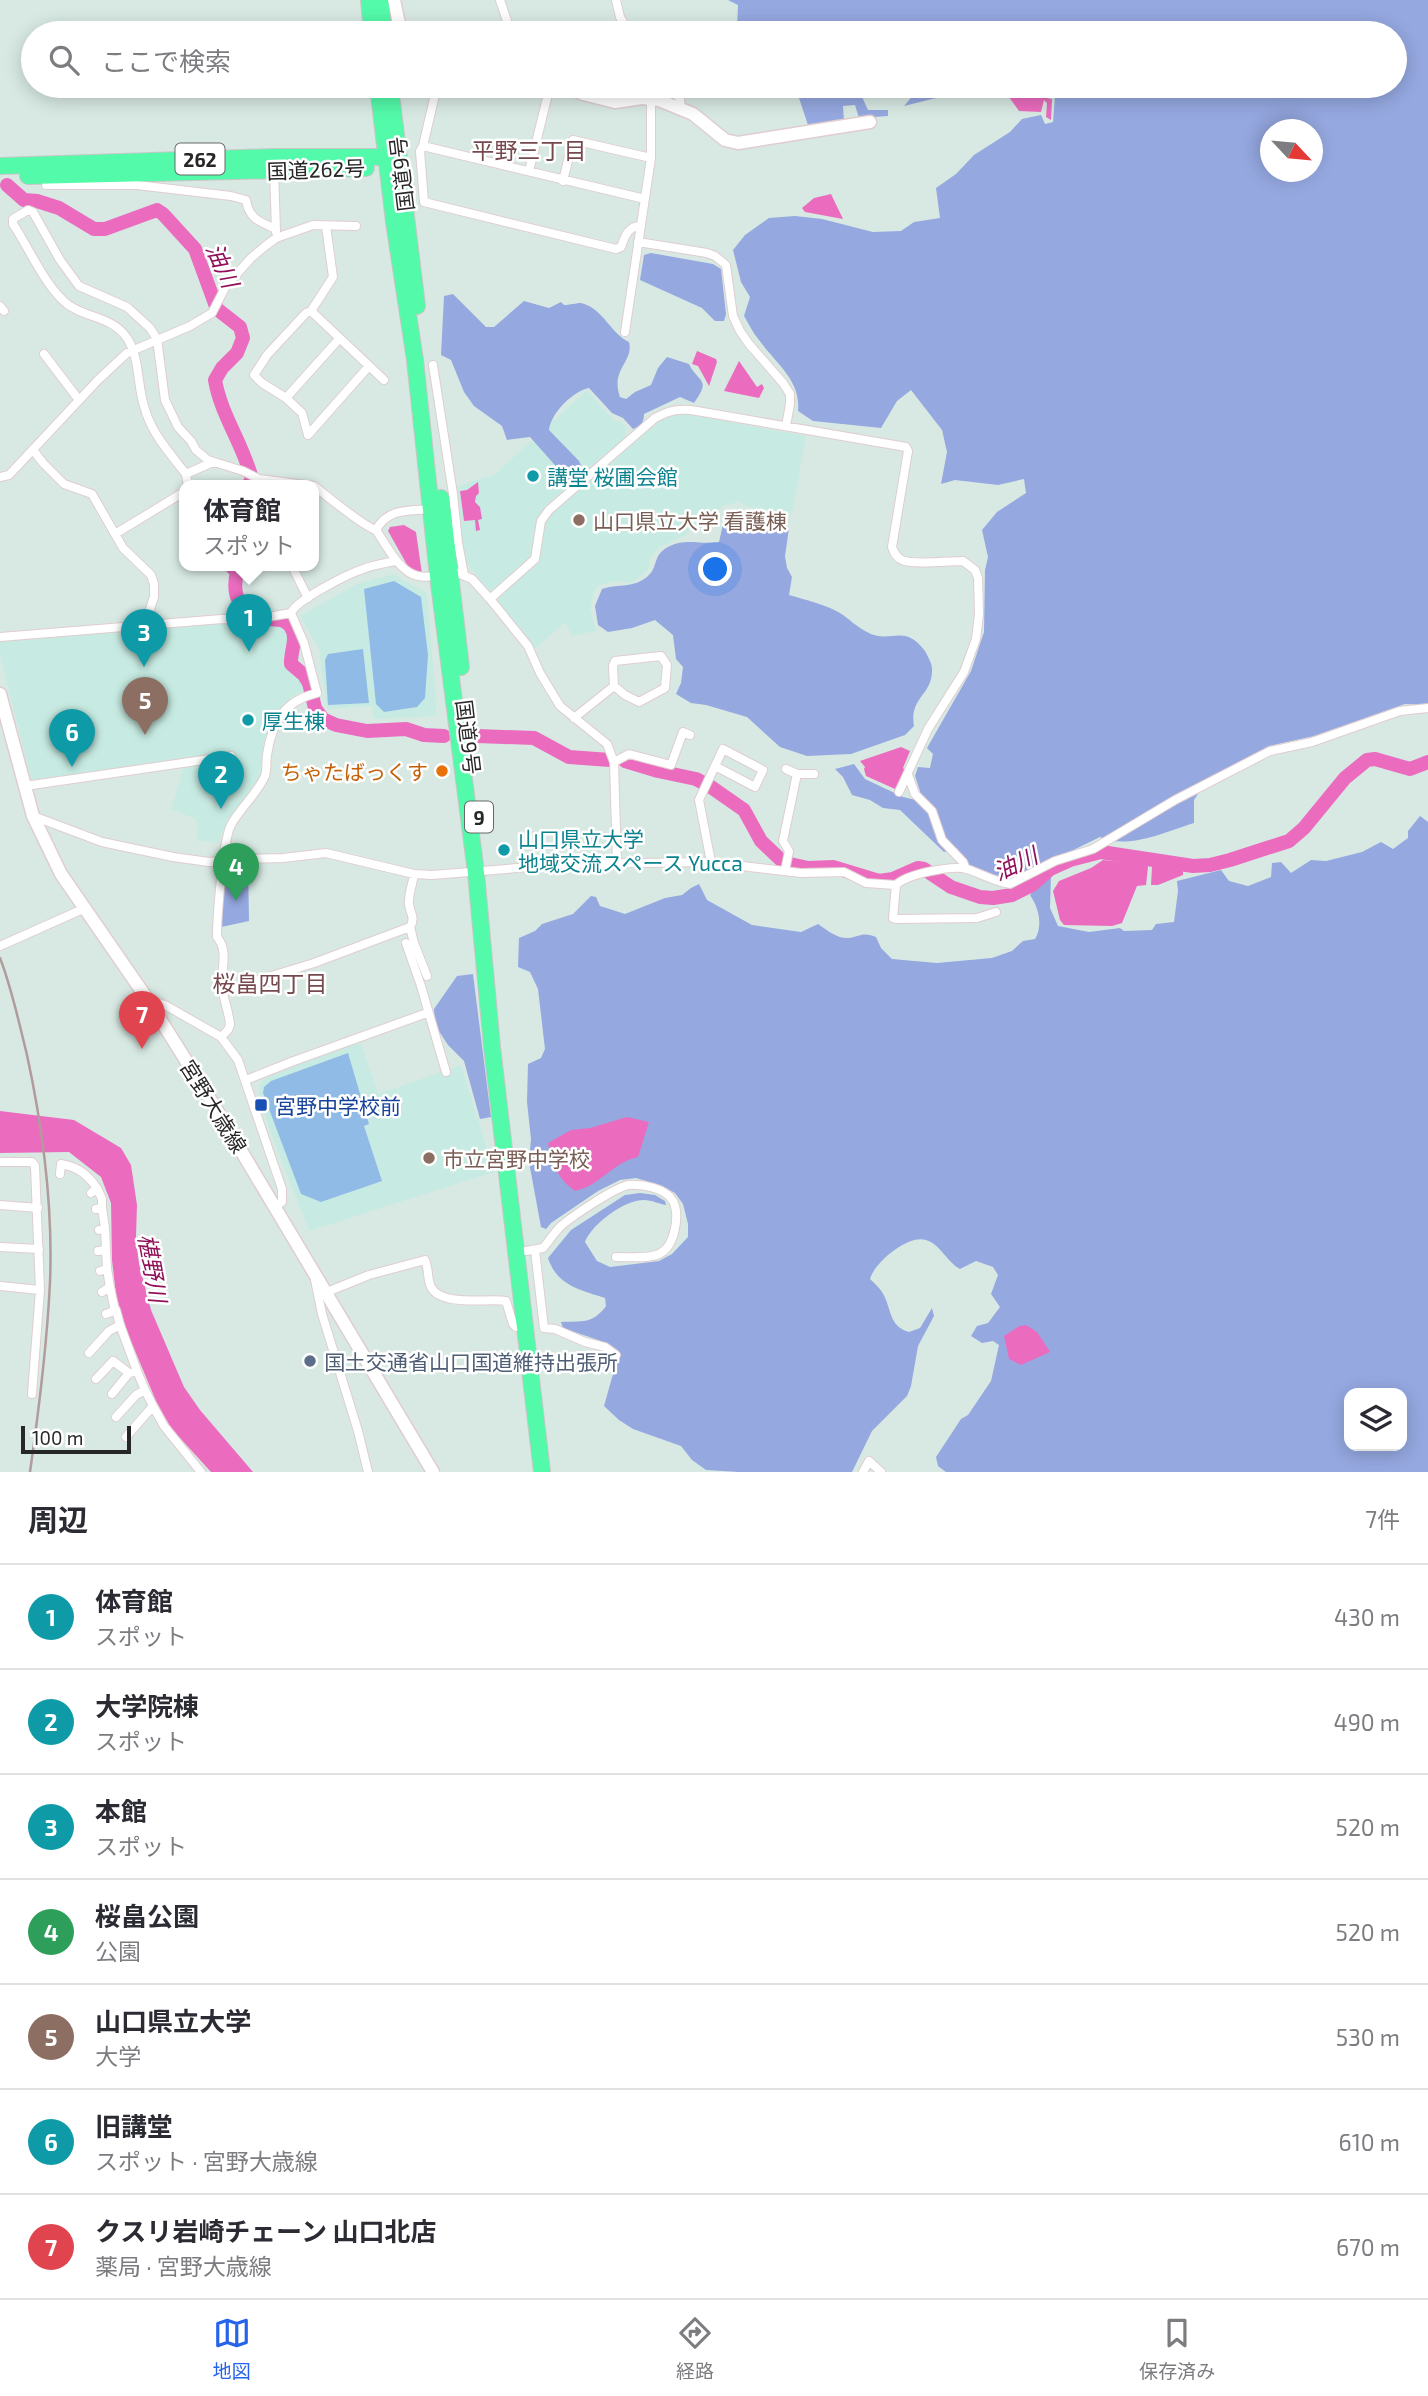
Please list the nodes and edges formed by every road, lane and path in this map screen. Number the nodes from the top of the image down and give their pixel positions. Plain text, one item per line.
1 (369, 0) edge
2 (380, 0) edge
3 (394, 0) edge
4 (500, 0) edge
5 (616, 0) edge
6 (371, 21) edge
7 (383, 21) edge
8 (398, 21) edge
9 (507, 21) edge
10 (622, 21) edge
11 (380, 98) edge
12 (390, 98) edge
13 (434, 98) edge
14 (547, 98) edge
15 (599, 98) edge
16 (651, 98) junction
17 (679, 98) edge
18 (681, 108) junction
19 (870, 122) dead end
20 (423, 146) junction
21 (651, 158) junction
22 (391, 162) junction
23 (274, 164) junction
24 (421, 164) junction
25 (0, 166) edge
26 (529, 171) junction
27 (0, 177) edge
28 (563, 181) junction
29 (46, 186) dead end
30 (645, 199) junction
31 (326, 226) junction
32 (356, 226) dead end
33 (640, 226) junction
34 (276, 234) junction
35 (638, 242) junction
36 (312, 311) junction
37 (625, 332) dead end
38 (157, 339) junction
39 (340, 339) junction
40 (132, 351) junction
41 (44, 354) dead end
42 (433, 365) dead end
43 (369, 366) junction
44 (384, 380) dead end
45 (286, 398) junction
46 (79, 400) junction
47 (786, 426) junction
48 (33, 450) junction
49 (213, 462) junction
50 (186, 474) junction
51 (0, 477) edge
52 (187, 480) edge
53 (254, 480) edge
54 (319, 490) edge
55 (179, 495) edge
56 (431, 509) junction
57 (376, 530) junction
58 (115, 534) junction
59 (396, 561) junction
60 (294, 571) edge
61 (451, 574) junction
62 (307, 598) junction
63 (490, 599) junction
64 (291, 613) junction
65 (142, 625) junction
66 (0, 637) edge
67 (614, 686) junction
68 (0, 694) edge
69 (1428, 708) edge
70 (575, 718) junction
71 (683, 732) dead end
72 (231, 756) dead end
73 (614, 762) junction
74 (715, 766) junction
75 (786, 769) dead end
76 (797, 774) junction
77 (814, 774) dead end
78 (908, 775) junction
79 (25, 786) junction
80 (899, 792) dead end
81 (33, 816) junction
82 (224, 862) junction
83 (711, 862) junction
84 (617, 864) junction
85 (966, 869) junction
86 (785, 871) junction
87 (481, 872) junction
88 (414, 874) junction
89 (896, 885) junction
90 (83, 909) junction
91 (996, 912) dead end
92 (410, 927) junction
93 (405, 943) dead end
94 (0, 946) edge
95 (427, 975) dead end
96 (223, 991) junction
97 (148, 1000) junction
98 (427, 1013) junction
99 (221, 1037) junction
100 (446, 1072) dead end
101 (246, 1080) junction
102 (0, 1162) edge
103 (60, 1174) dead end
104 (0, 1206) edge
105 (276, 1206) junction
106 (37, 1208) junction
107 (0, 1247) edge
108 (39, 1249) junction
109 (530, 1250) junction
110 (617, 1257) dead end
111 (317, 1276) junction
112 (0, 1286) edge
113 (40, 1290) junction
114 (327, 1292) junction
115 (120, 1325) junction
116 (525, 1327) junction
117 (89, 1353) dead end
118 (616, 1355) dead end
119 (133, 1372) junction
120 (96, 1379) dead end
121 (145, 1390) junction
122 (32, 1394) dead end
123 (112, 1394) dead end
124 (153, 1406) junction
125 (116, 1417) dead end
126 (126, 1437) dead end
127 (201, 1472) edge
128 (368, 1472) edge
129 (433, 1472) edge
130 (542, 1472) edge
131 (553, 1472) edge
132 (863, 1472) edge
133 (881, 1472) edge

1 - 6 highway
2 - 7 highway
3 - 8 main road
4 - 9 street
5 - 10 street
11 - 22 highway, 国道9号 / 9
12 - 22 highway, 国道9号 / 9
13 - 20 street
14 - 26 street
15 - 16 main road
16 - 18 main road
16 - 21 street
17 - 18 street
18 - 19 main road
20 - 24 street
20 - 26 street
21 - 28 street
21 - 30 street
22 - 23 highway, 国道262号 / 262
22 - 24 street
22 - 56 highway, 国道9号 / 9
22 - 61 highway, 国道9号 / 9
23 - 25 highway, 国道262号 / 262
23 - 27 highway, 国道262号 / 262
23 - 34 street
24 - 33 street
26 - 28 street
28 - 30 street
29 - 34 street
30 - 33 street
31 - 32 street
31 - 34 street
31 - 36 street
33 - 35 street
34 - 38 street
35 - 37 street
35 - 47 street
36 - 39 street
36 - 45 street
38 - 40 street
38 - 40 street
38 - 49 street
39 - 43 street
39 - 45 street
40 - 46 street
40 - 50 street
41 - 46 street
42 - 61 street
43 - 44 street
43 - 45 street
46 - 48 street
47 - 63 street
47 - 78 street
48 - 51 street
48 - 58 street
49 - 50 street
49 - 53 street
50 - 52 street
54 - 57 street
55 - 58 street
56 - 57 street
56 - 61 highway, 国道9号 / 9
57 - 59 street
58 - 65 street
59 - 61 street
59 - 62 street
60 - 62 street
61 - 63 street
61 - 87 highway, 国道9号 / 9
62 - 64 street
63 - 70 street
64 - 65 street
64 - 82 street
65 - 66 street
67 - 67 street
67 - 70 street
68 - 79 main road, 宮野大歳線
69 - 85 street
70 - 73 street
71 - 73 street
72 - 79 street
73 - 84 street
74 - 74 street
74 - 83 street
75 - 76 street
76 - 77 street
76 - 86 street
78 - 80 street
78 - 85 street
79 - 81 main road, 宮野大歳線
81 - 82 street
81 - 90 main road, 宮野大歳線
82 - 88 street
82 - 96 street
83 - 84 street
83 - 86 street
84 - 87 street
85 - 89 street
86 - 89 street
87 - 88 street
87 - 109 highway, 国道9号 / 9
87 - 116 highway, 国道9号 / 9
88 - 92 street
89 - 91 street
90 - 94 street
90 - 97 main road, 宮野大歳線
92 - 95 street
92 - 96 street
93 - 98 street
96 - 99 street
97 - 99 street
97 - 105 main road, 宮野大歳線
98 - 100 street
98 - 101 street
99 - 101 street
101 - 105 street
102 - 106 street
103 - 115 street
104 - 106 street
105 - 111 main road, 宮野大歳線
106 - 108 street
107 - 108 street
108 - 113 street
109 - 110 street
109 - 118 street
109 - 131 highway, 国道9号 / 9
111 - 114 main road, 宮野大歳線
111 - 128 street
112 - 113 street
113 - 122 street
114 - 116 street
114 - 129 main road, 宮野大歳線
115 - 117 street
115 - 119 street
116 - 130 highway, 国道9号 / 9
119 - 120 street
119 - 121 street
119 - 123 street
121 - 124 street
121 - 125 street
124 - 126 street
124 - 127 street
132 - 133 street

